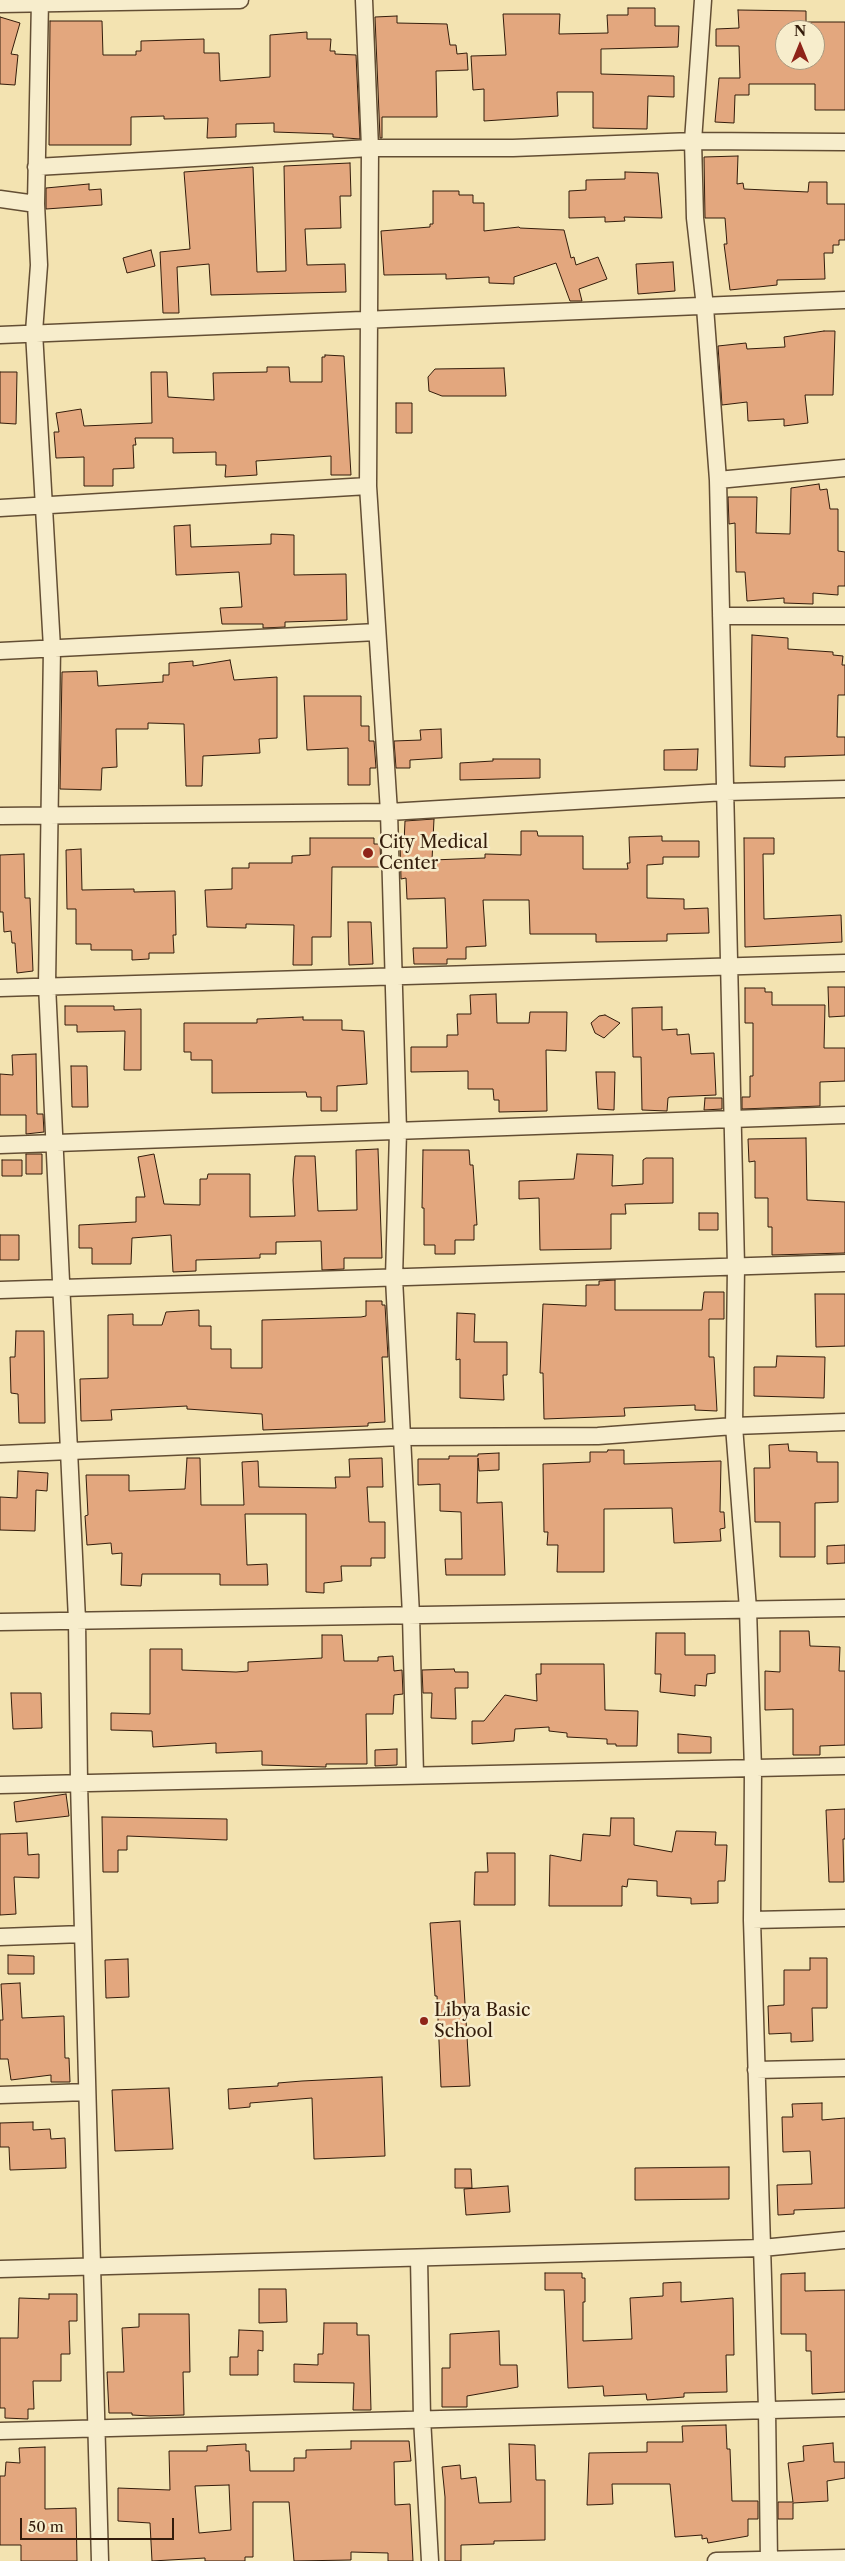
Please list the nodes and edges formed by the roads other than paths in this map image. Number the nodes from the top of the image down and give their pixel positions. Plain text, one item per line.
1 (240, 0) edge
2 (364, 0) edge
3 (703, 0) edge
4 (40, 3) edge
5 (0, 4) edge
6 (692, 141) junction
7 (845, 142) edge
8 (370, 148) junction
9 (36, 167) junction
10 (0, 199) edge
11 (36, 204) junction
12 (845, 300) edge
13 (705, 307) junction
14 (371, 320) junction
15 (34, 332) junction
16 (0, 335) edge
17 (845, 468) edge
18 (718, 480) junction
19 (368, 486) junction
20 (44, 506) junction
21 (0, 508) edge
22 (721, 616) junction
23 (845, 616) edge
24 (377, 632) junction
25 (52, 648) junction
26 (0, 651) edge
27 (845, 789) edge
28 (726, 792) junction
29 (389, 812) junction
30 (49, 814) junction
31 (0, 816) edge
32 (845, 963) edge
33 (731, 966) junction
34 (393, 976) junction
35 (47, 985) junction
36 (0, 988) edge
37 (845, 1115) edge
38 (732, 1119) junction
39 (398, 1131) junction
40 (53, 1143) junction
41 (0, 1145) edge
42 (845, 1263) edge
43 (736, 1266) junction
44 (394, 1278) junction
45 (60, 1288) junction
46 (0, 1290) edge
47 (845, 1422) edge
48 (734, 1426) junction
49 (402, 1437) junction
50 (70, 1452) junction
51 (0, 1454) edge
52 (845, 1608) edge
53 (748, 1609) junction
54 (411, 1615) junction
55 (77, 1620) junction
56 (0, 1622) edge
57 (845, 1766) edge
58 (753, 1770) junction
59 (415, 1775) junction
60 (79, 1783) junction
61 (0, 1785) edge
62 (845, 1918) edge
63 (752, 1920) junction
64 (83, 1934) junction
65 (0, 1937) edge
66 (845, 2068) edge
67 (756, 2070) junction
68 (87, 2092) junction
69 (0, 2095) edge
70 (845, 2240) edge
71 (762, 2248) junction
72 (420, 2258) junction
73 (92, 2266) junction
74 (0, 2269) edge
75 (845, 2408) edge
76 (767, 2409) junction
77 (422, 2418) junction
78 (97, 2428) junction
79 (0, 2431) edge
80 (845, 2558) edge
81 (769, 2560) edge
82 (100, 2561) edge
83 (430, 2561) edge
84 (716, 2561) edge

1 - 4 street
2 - 8 street
3 - 6 street
4 - 5 street
4 - 9 street
6 - 7 street
6 - 8 street
6 - 13 street
8 - 9 street
8 - 14 street
9 - 11 street
10 - 11 street
11 - 15 street
12 - 13 street
13 - 14 street
13 - 18 street
14 - 15 street
14 - 19 street
15 - 16 street
15 - 20 street
17 - 18 street
18 - 22 street
19 - 20 street
19 - 24 street
20 - 21 street
20 - 25 street
22 - 23 street
22 - 28 street
24 - 25 street
24 - 29 street
25 - 26 street
25 - 30 street
27 - 28 street
28 - 29 street
28 - 33 street
29 - 30 street
29 - 34 street
30 - 31 street
30 - 35 street
32 - 33 street
33 - 34 street
33 - 38 street
34 - 35 street
34 - 39 street
35 - 36 street
35 - 40 street
37 - 38 street
38 - 39 street
38 - 43 street
39 - 40 street
39 - 44 street
40 - 41 street
40 - 45 street
42 - 43 street
43 - 44 street
43 - 48 street
44 - 45 street
44 - 49 street
45 - 46 street
45 - 50 street
47 - 48 street
48 - 49 street
48 - 53 street
49 - 50 street
49 - 54 street
50 - 51 street
50 - 55 street
52 - 53 street
53 - 54 street
53 - 58 street
54 - 55 street
54 - 59 street
55 - 56 street
55 - 60 street
57 - 58 street
58 - 59 street
58 - 63 street
59 - 60 street
60 - 61 street
60 - 64 street
62 - 63 street
63 - 67 street
64 - 65 street
64 - 68 street
66 - 67 street
67 - 71 street
68 - 69 street
68 - 73 street
70 - 71 street
71 - 72 street
71 - 76 street
72 - 73 street
72 - 77 street
73 - 74 street
73 - 78 street
75 - 76 street
76 - 77 street
76 - 81 street
77 - 78 street
77 - 83 street
78 - 79 street
78 - 82 street
80 - 81 street
81 - 84 street

